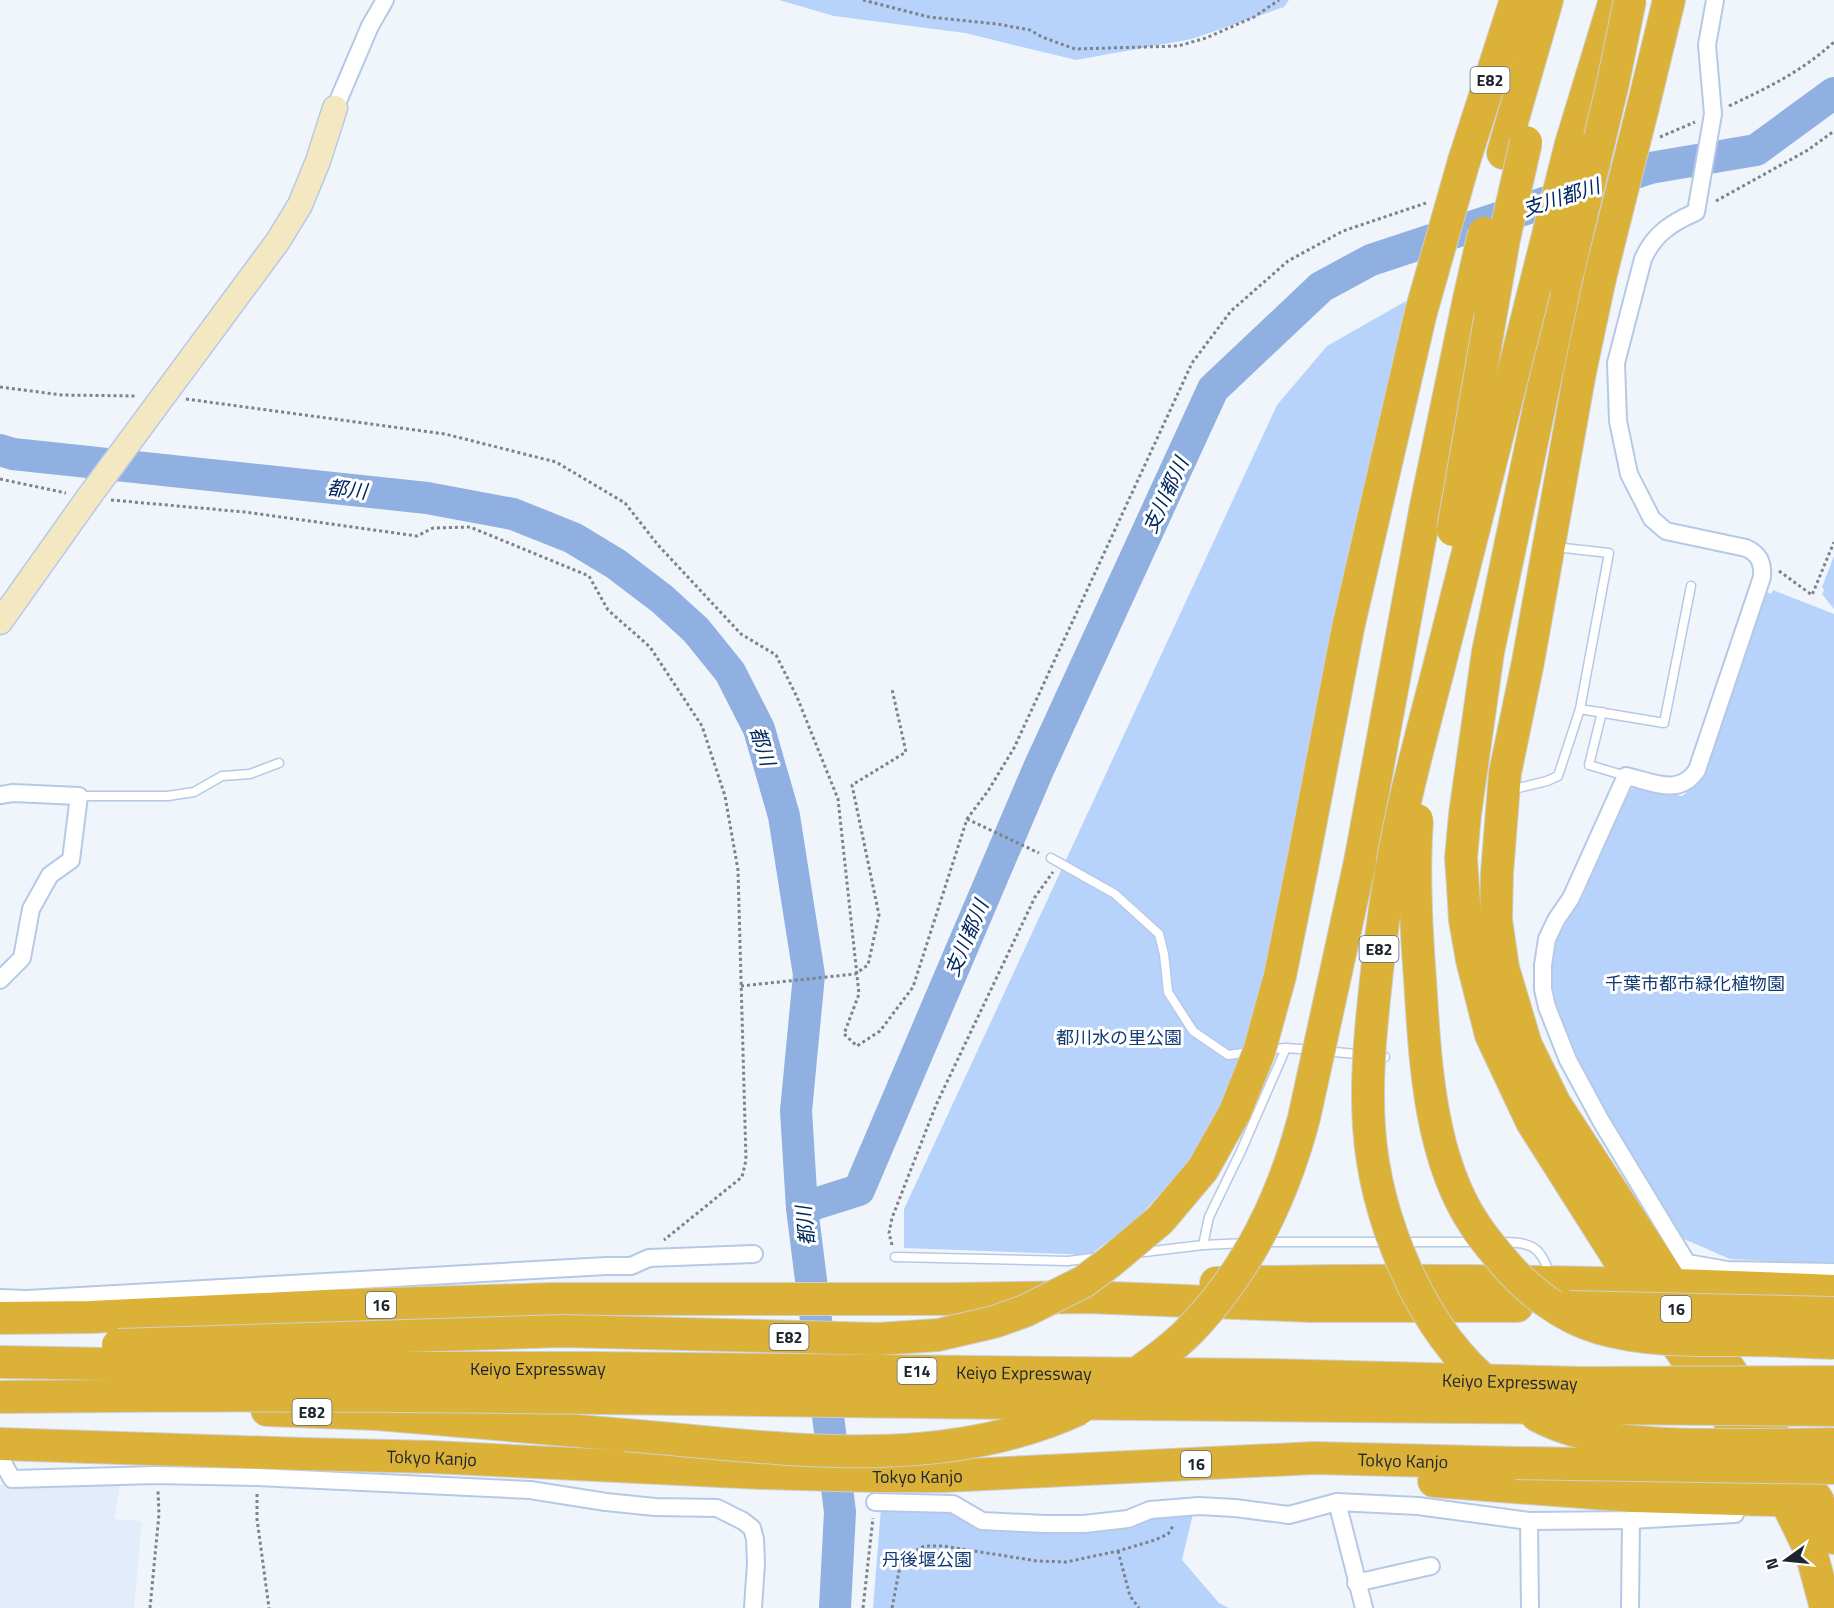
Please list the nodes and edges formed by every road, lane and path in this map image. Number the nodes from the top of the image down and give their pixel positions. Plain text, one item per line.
1 (385, 0) edge
2 (863, 0) edge
3 (1279, 0) edge
4 (1516, 0) edge
5 (1547, 0) edge
6 (1563, 0) edge
7 (1616, 0) edge
8 (1630, 0) edge
9 (1669, 0) edge
10 (1715, 0) edge
11 (1834, 42) edge
12 (335, 108) joint
13 (1713, 114) junction
14 (1834, 131) edge
15 (1654, 138) dead end
16 (1514, 147) junction
17 (1433, 201) dead end
18 (1696, 212) junction
19 (0, 387) edge
20 (164, 395) junction
21 (0, 479) edge
22 (88, 498) junction
23 (1834, 542) edge
24 (1549, 546) junction
25 (1763, 568) junction
26 (1691, 586) dead end
27 (0, 622) edge
28 (892, 689) dead end
29 (1580, 709) junction
30 (1602, 712) junction
31 (279, 763) dead end
32 (1626, 776) junction
33 (1503, 791) junction
34 (0, 795) edge
35 (79, 796) junction
36 (967, 819) junction
37 (1051, 858) joint
38 (1059, 863) junction
39 (855, 974) junction
40 (0, 980) edge
41 (741, 986) junction
42 (1286, 1047) junction
43 (1385, 1058) dead end
44 (1203, 1245) junction
45 (754, 1254) dead end
46 (895, 1257) joint
47 (631, 1266) junction
48 (1834, 1272) edge
49 (1680, 1274) junction
50 (1551, 1283) junction
51 (1634, 1283) junction
52 (1834, 1290) edge
53 (1088, 1297) junction
54 (0, 1298) edge
55 (1834, 1313) edge
56 (0, 1318) edge
57 (1834, 1343) edge
58 (0, 1350) edge
59 (0, 1362) edge
60 (1834, 1382) edge
61 (0, 1397) edge
62 (1834, 1410) edge
63 (0, 1444) edge
64 (1834, 1444) edge
65 (0, 1457) edge
66 (1834, 1468) edge
67 (156, 1475) junction
68 (945, 1476) junction
69 (257, 1477) junction
70 (6, 1478) edge
71 (875, 1489) junction
72 (1740, 1500) junction
73 (1786, 1501) junction
74 (1826, 1501) edge
75 (1337, 1502) junction
76 (1177, 1508) junction
77 (1631, 1520) junction
78 (1529, 1521) junction
79 (1834, 1538) edge
80 (1118, 1551) junction
81 (1431, 1566) dead end
82 (1356, 1583) junction
83 (150, 1608) edge
84 (269, 1608) edge
85 (753, 1608) edge
86 (863, 1608) edge
87 (892, 1608) edge
88 (1139, 1608) edge
89 (1364, 1608) edge
90 (1530, 1608) edge
91 (1630, 1608) edge
92 (1826, 1608) edge

1 - 12 street
2 - 3 path
4 - 58 highway, E82, bridge
5 - 16 highway, E82
6 - 16 highway, E82
7 - 64 highway, E82, bridge
8 - 51 highway, bridge
9 - 24 highway, bridge
10 - 13 street
11 - 13 path
12 - 20 street
13 - 15 path
13 - 18 street
14 - 18 path
16 - 57 highway, E82, bridge
16 - 61 highway, E82, bridge
17 - 36 path
18 - 25 street
19 - 20 path
20 - 22 street
20 - 39 path
21 - 22 path
22 - 27 street
22 - 41 path
23 - 25 path
24 - 29 lane
24 - 33 highway
25 - 32 street
26 - 30 lane
28 - 39 path
29 - 30 lane
29 - 33 lane
30 - 32 lane
31 - 35 lane
32 - 49 street
33 - 49 highway
34 - 35 street
35 - 40 street
36 - 37 path
36 - 39 path
37 - 38 lane
38 - 42 lane
38 - 46 path
39 - 41 path
41 - 47 path
42 - 43 lane
42 - 44 lane
44 - 46 lane
44 - 50 lane
45 - 47 street
47 - 54 street
48 - 49 street
49 - 51 highway
49 - 52 highway
49 - 74 highway
50 - 51 highway
50 - 53 highway
51 - 73 highway
53 - 55 highway, 16, bridge
53 - 56 highway, 16
59 - 60 highway, Keiyo Expressway / E14, bridge
61 - 62 highway, Keiyo Expressway / E14, bridge
63 - 71 highway, Tokyo Kanjo / 16
65 - 70 street
66 - 68 highway, Tokyo Kanjo / 16, bridge
67 - 69 street
67 - 70 street
67 - 83 path
68 - 71 highway, Tokyo Kanjo / 16
68 - 72 highway
69 - 84 path
69 - 85 street
71 - 76 street
71 - 86 path
72 - 73 highway
72 - 77 street
73 - 74 highway
73 - 92 highway
74 - 79 highway
75 - 76 street
75 - 78 street
75 - 82 street
76 - 80 path
77 - 78 street
77 - 91 street
78 - 90 street
80 - 87 path
80 - 88 path
81 - 82 street
82 - 89 street

